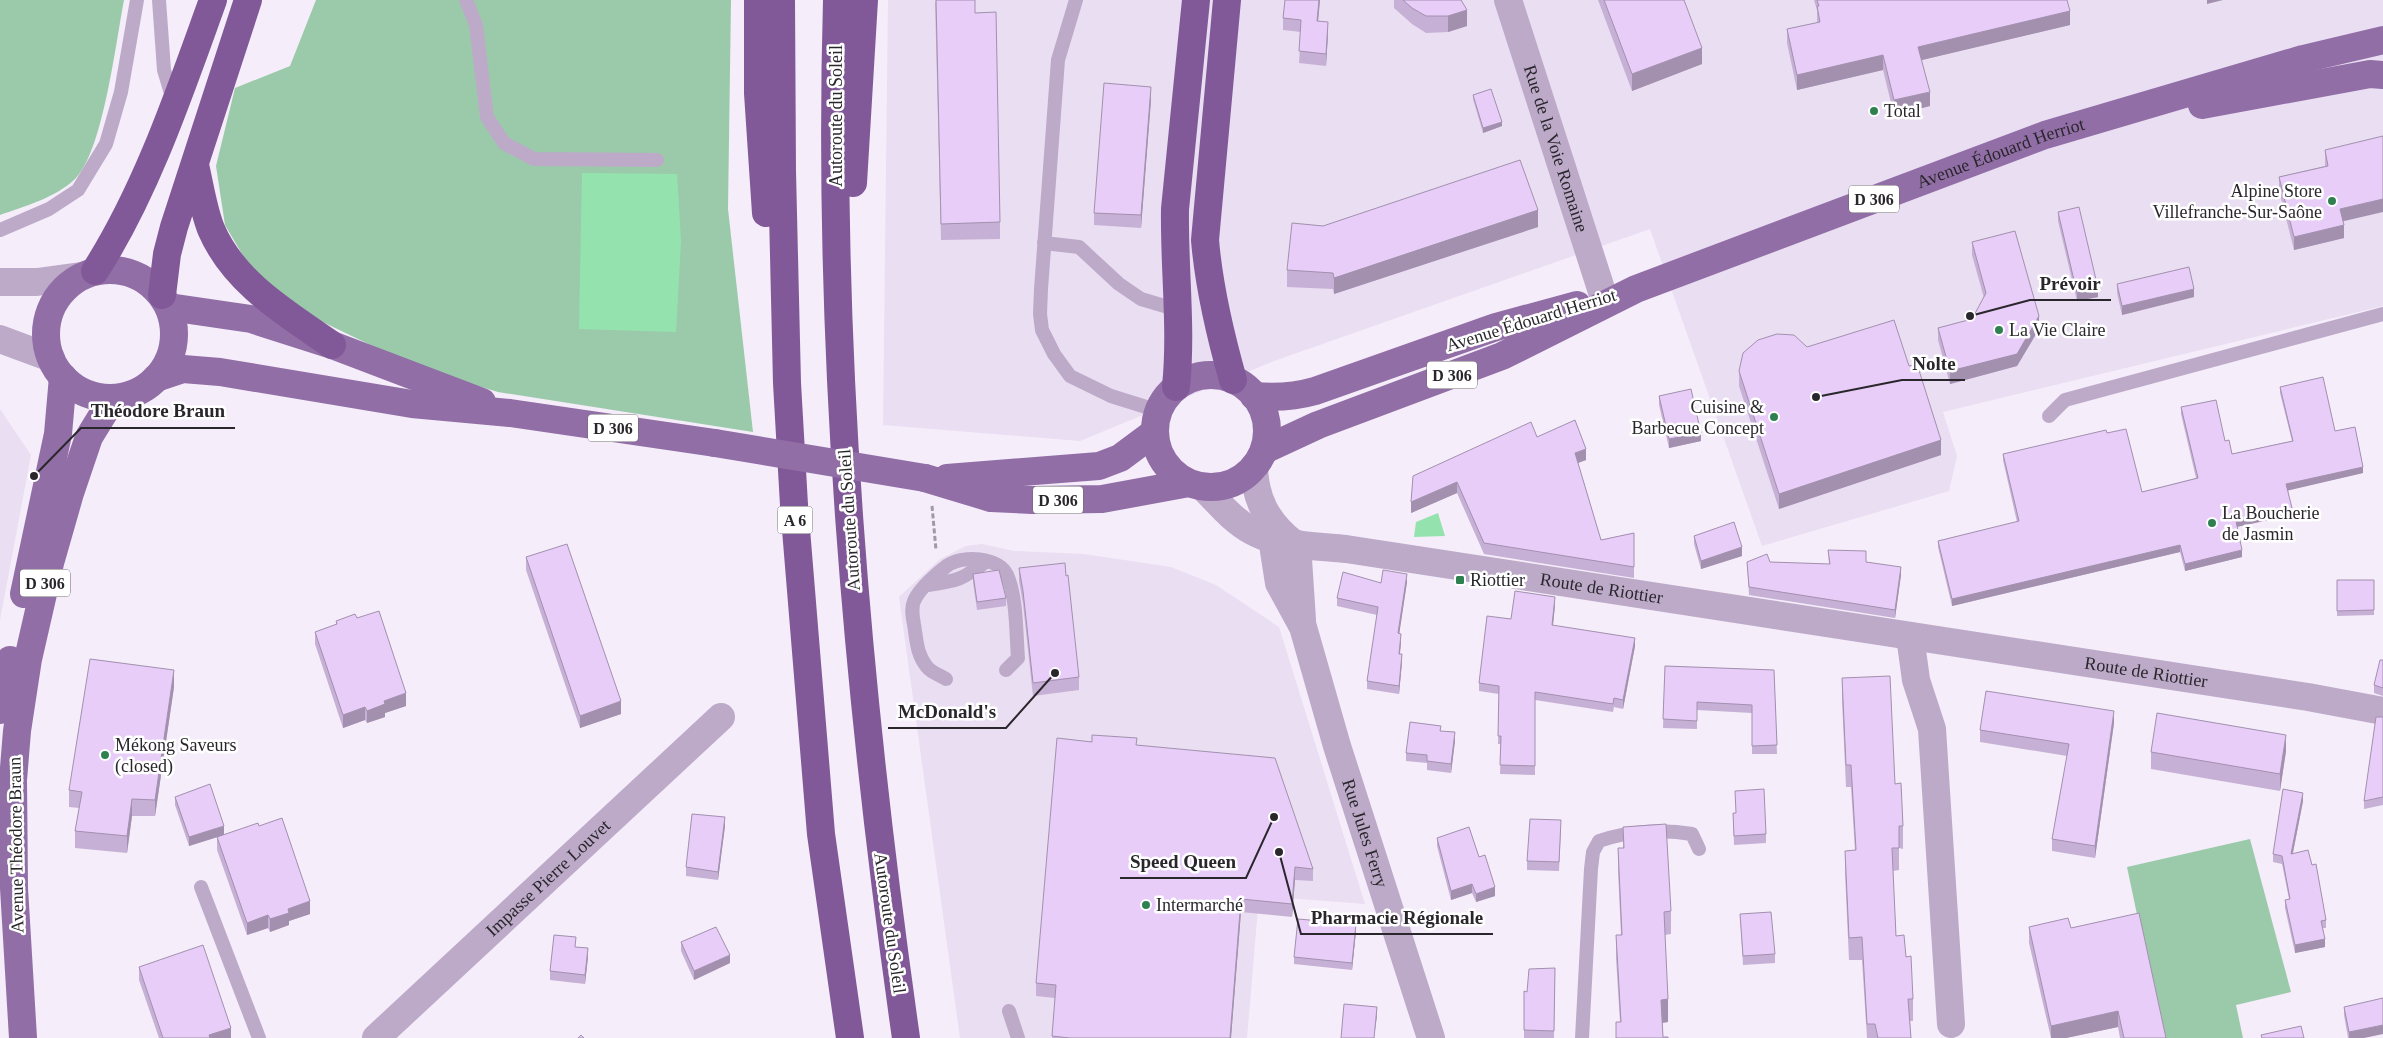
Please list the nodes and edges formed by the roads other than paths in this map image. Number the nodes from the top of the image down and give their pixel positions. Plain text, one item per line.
1 (137, 0) edge
2 (159, 0) edge
3 (213, 0) edge
4 (248, 0) edge
5 (466, 0) edge
6 (758, 0) edge
7 (781, 0) edge
8 (837, 0) edge
9 (864, 0) edge
10 (1076, 0) edge
11 (1196, 0) edge
12 (1226, 0) edge
13 (1508, 0) edge
14 (2383, 40) edge
15 (2383, 75) edge
16 (174, 102) junction
17 (2114, 116) junction
18 (657, 160) dead end
19 (195, 165) junction
20 (0, 230) edge
21 (1044, 243) junction
22 (88, 274) junction
23 (0, 282) edge
24 (1636, 289) junction
25 (1604, 298) junction
26 (166, 301) junction
27 (1178, 310) junction
28 (2383, 314) edge
29 (0, 339) edge
30 (332, 345) junction
31 (57, 367) junction
32 (156, 378) junction
33 (840, 384) junction
34 (1176, 387) junction
35 (1244, 388) junction
36 (113, 398) junction
37 (510, 413) junction
38 (2049, 416) dead end
39 (1157, 422) junction
40 (1259, 459) junction
41 (927, 478) junction
42 (1196, 485) junction
43 (1287, 542) junction
44 (1910, 636) junction
45 (807, 669) junction
46 (1006, 670) dead end
47 (946, 679) dead end
48 (1, 700) edge
49 (2383, 711) edge
50 (721, 716) dead end
51 (1699, 850) dead end
52 (201, 887) dead end
53 (1009, 1010) dead end
54 (1951, 1024) dead end
55 (23, 1038) edge
56 (259, 1038) edge
57 (376, 1038) edge
58 (850, 1038) edge
59 (906, 1038) edge
60 (1018, 1038) edge
61 (1431, 1038) edge
62 (1582, 1038) edge

1 - 20 lane
2 - 16 lane
3 - 16 highway
4 - 19 highway
5 - 18 lane
6 - 45 highway
7 - 45 highway, A 6
8 - 33 highway, Autoroute du Soleil
9 - 33 highway
10 - 21 lane
11 - 27 highway
12 - 35 highway
13 - 25 street, Rue de la Voie Romaine
14 - 17 main road, Avenue Édouard Herriot / D 306
15 - 17 main road, Avenue Édouard Herriot / D 306
16 - 22 highway
17 - 24 main road, Avenue Édouard Herriot / D 306
19 - 26 highway
19 - 30 highway
21 - 27 lane
21 - 39 lane
22 - 23 street
22 - 26 main road
22 - 31 main road
24 - 25 main road, Avenue Édouard Herriot / D 306
24 - 40 main road, Avenue Édouard Herriot / D 306
25 - 35 main road, Avenue Édouard Herriot / D 306
26 - 30 main road, D 306
26 - 32 main road
27 - 34 highway
28 - 38 lane
29 - 31 street
30 - 37 main road, D 306
31 - 36 main road
31 - 48 main road, D 306
32 - 36 main road
32 - 37 main road, D 306
33 - 59 highway, Autoroute du Soleil
34 - 35 main road
34 - 39 main road
35 - 40 main road
36 - 55 main road, Avenue Théodore Braun / D 306
37 - 41 main road, D 306, bridge
39 - 41 main road, D 306
39 - 42 main road
40 - 42 main road
40 - 43 street
41 - 42 main road, D 306
42 - 43 street, Route de Riottier
43 - 44 street, Route de Riottier
43 - 61 street, Rue Jules Ferry
44 - 49 street, Route de Riottier
44 - 54 street
45 - 58 highway, A 6
46 - 47 lane
50 - 57 street, Impasse Pierre Louvet
51 - 62 lane
52 - 56 lane
53 - 60 lane

